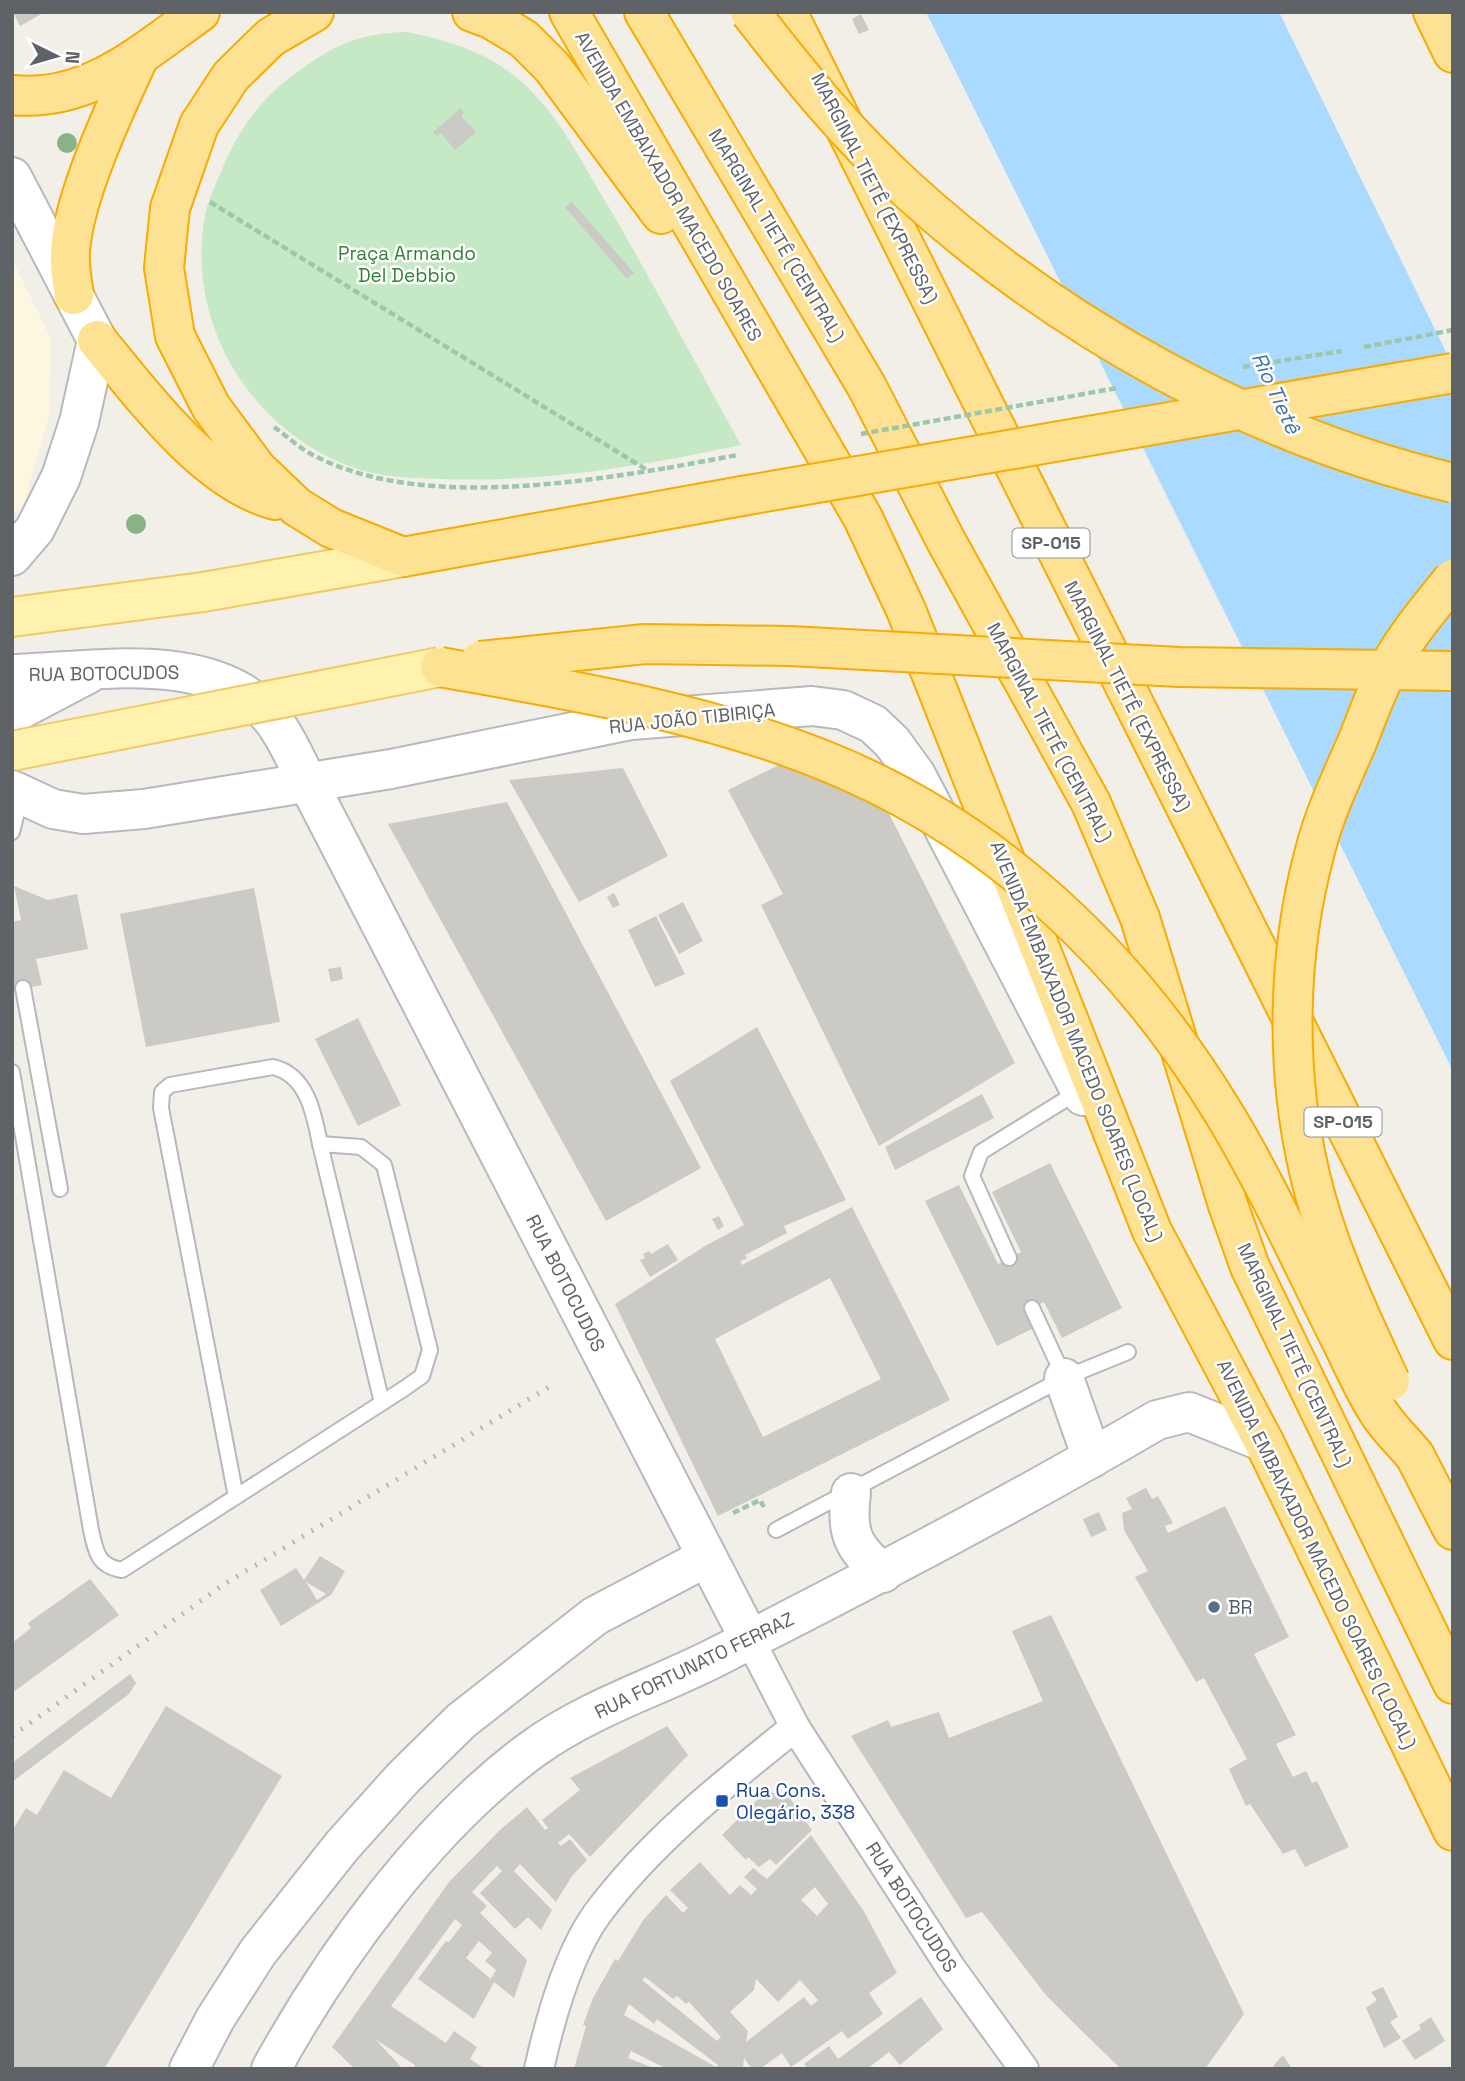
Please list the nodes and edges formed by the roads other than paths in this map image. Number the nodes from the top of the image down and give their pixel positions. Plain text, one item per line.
1 (200, 12) edge
2 (314, 12) edge
3 (472, 12) edge
4 (644, 12) edge
5 (750, 12) edge
6 (787, 12) edge
7 (1433, 12) edge
8 (1444, 12) edge
9 (570, 18) edge
10 (1453, 43) edge
11 (1453, 53) edge
12 (138, 59) junction
13 (12, 95) edge
14 (12, 177) edge
15 (74, 295) junction
16 (97, 340) junction
17 (770, 359) junction
18 (1453, 373) edge
19 (1453, 483) edge
20 (297, 507) junction
21 (12, 556) edge
22 (403, 557) junction
23 (1453, 579) edge
24 (12, 617) edge
25 (440, 667) junction
26 (96, 670) junction
27 (1453, 671) edge
28 (12, 674) edge
29 (12, 714) edge
30 (12, 751) edge
31 (307, 781) junction
32 (15, 806) edge
33 (23, 988) dead end
34 (12, 1072) edge
35 (1080, 1090) junction
36 (320, 1144) junction
37 (1124, 1164) junction
38 (60, 1189) dead end
39 (1009, 1258) dead end
40 (1032, 1308) dead end
41 (1453, 1340) edge
42 (1128, 1352) dead end
43 (1064, 1378) junction
44 (382, 1403) junction
45 (1265, 1442) junction
46 (1415, 1456) junction
47 (1092, 1458) junction
48 (851, 1493) junction
49 (236, 1497) junction
50 (776, 1530) dead end
51 (1453, 1530) edge
52 (707, 1557) junction
53 (883, 1573) junction
54 (750, 1640) junction
55 (1453, 1684) edge
56 (795, 1727) junction
57 (1453, 1831) edge
58 (189, 2069) edge
59 (271, 2069) edge
60 (539, 2069) edge
61 (1024, 2069) edge

1 - 12 highway
2 - 20 highway
3 - 17 highway
4 - 55 highway, MARGINAL TIETÊ (CENTRAL)
5 - 19 highway, bridge
6 - 41 highway, MARGINAL TIETÊ (EXPRESSA) / SP-015
7 - 11 highway
8 - 10 highway
9 - 17 highway, AVENIDA EMBAIXADOR MACEDO SOARES
12 - 13 highway
12 - 15 highway
14 - 15 street
15 - 16 street
16 - 20 highway
16 - 21 street
17 - 37 highway, AVENIDA EMBAIXADOR MACEDO SOARES (LOCAL)
18 - 22 highway, bridge
20 - 22 highway
22 - 24 main road
23 - 46 highway, bridge
25 - 27 highway, bridge
25 - 30 main road, bridge
25 - 46 highway, bridge
26 - 28 street, RUA BOTOCUDOS
26 - 29 street
26 - 31 street, RUA BOTOCUDOS
31 - 32 street, RUA JOÃO TIBIRIÇA
31 - 35 street, RUA JOÃO TIBIRIÇA
31 - 52 street, RUA BOTOCUDOS
33 - 38 lane
34 - 49 lane
35 - 37 street, RUA JOÃO TIBIRIÇA
35 - 39 lane
36 - 44 lane
36 - 44 lane
36 - 49 lane
37 - 45 highway, AVENIDA EMBAIXADOR MACEDO SOARES (LOCAL)
40 - 43 lane
42 - 43 lane
43 - 47 street
43 - 48 lane
44 - 49 lane
45 - 47 street, RUA FORTUNATO FERRAZ
45 - 57 highway, AVENIDA EMBAIXADOR MACEDO SOARES (LOCAL)
46 - 51 highway
47 - 53 street, RUA FORTUNATO FERRAZ
48 - 50 lane
48 - 53 street
52 - 54 street, RUA BOTOCUDOS
52 - 58 street
53 - 54 street, RUA FORTUNATO FERRAZ
54 - 56 street, RUA BOTOCUDOS
54 - 59 street, RUA FORTUNATO FERRAZ
56 - 60 street
56 - 61 street, RUA BOTOCUDOS

